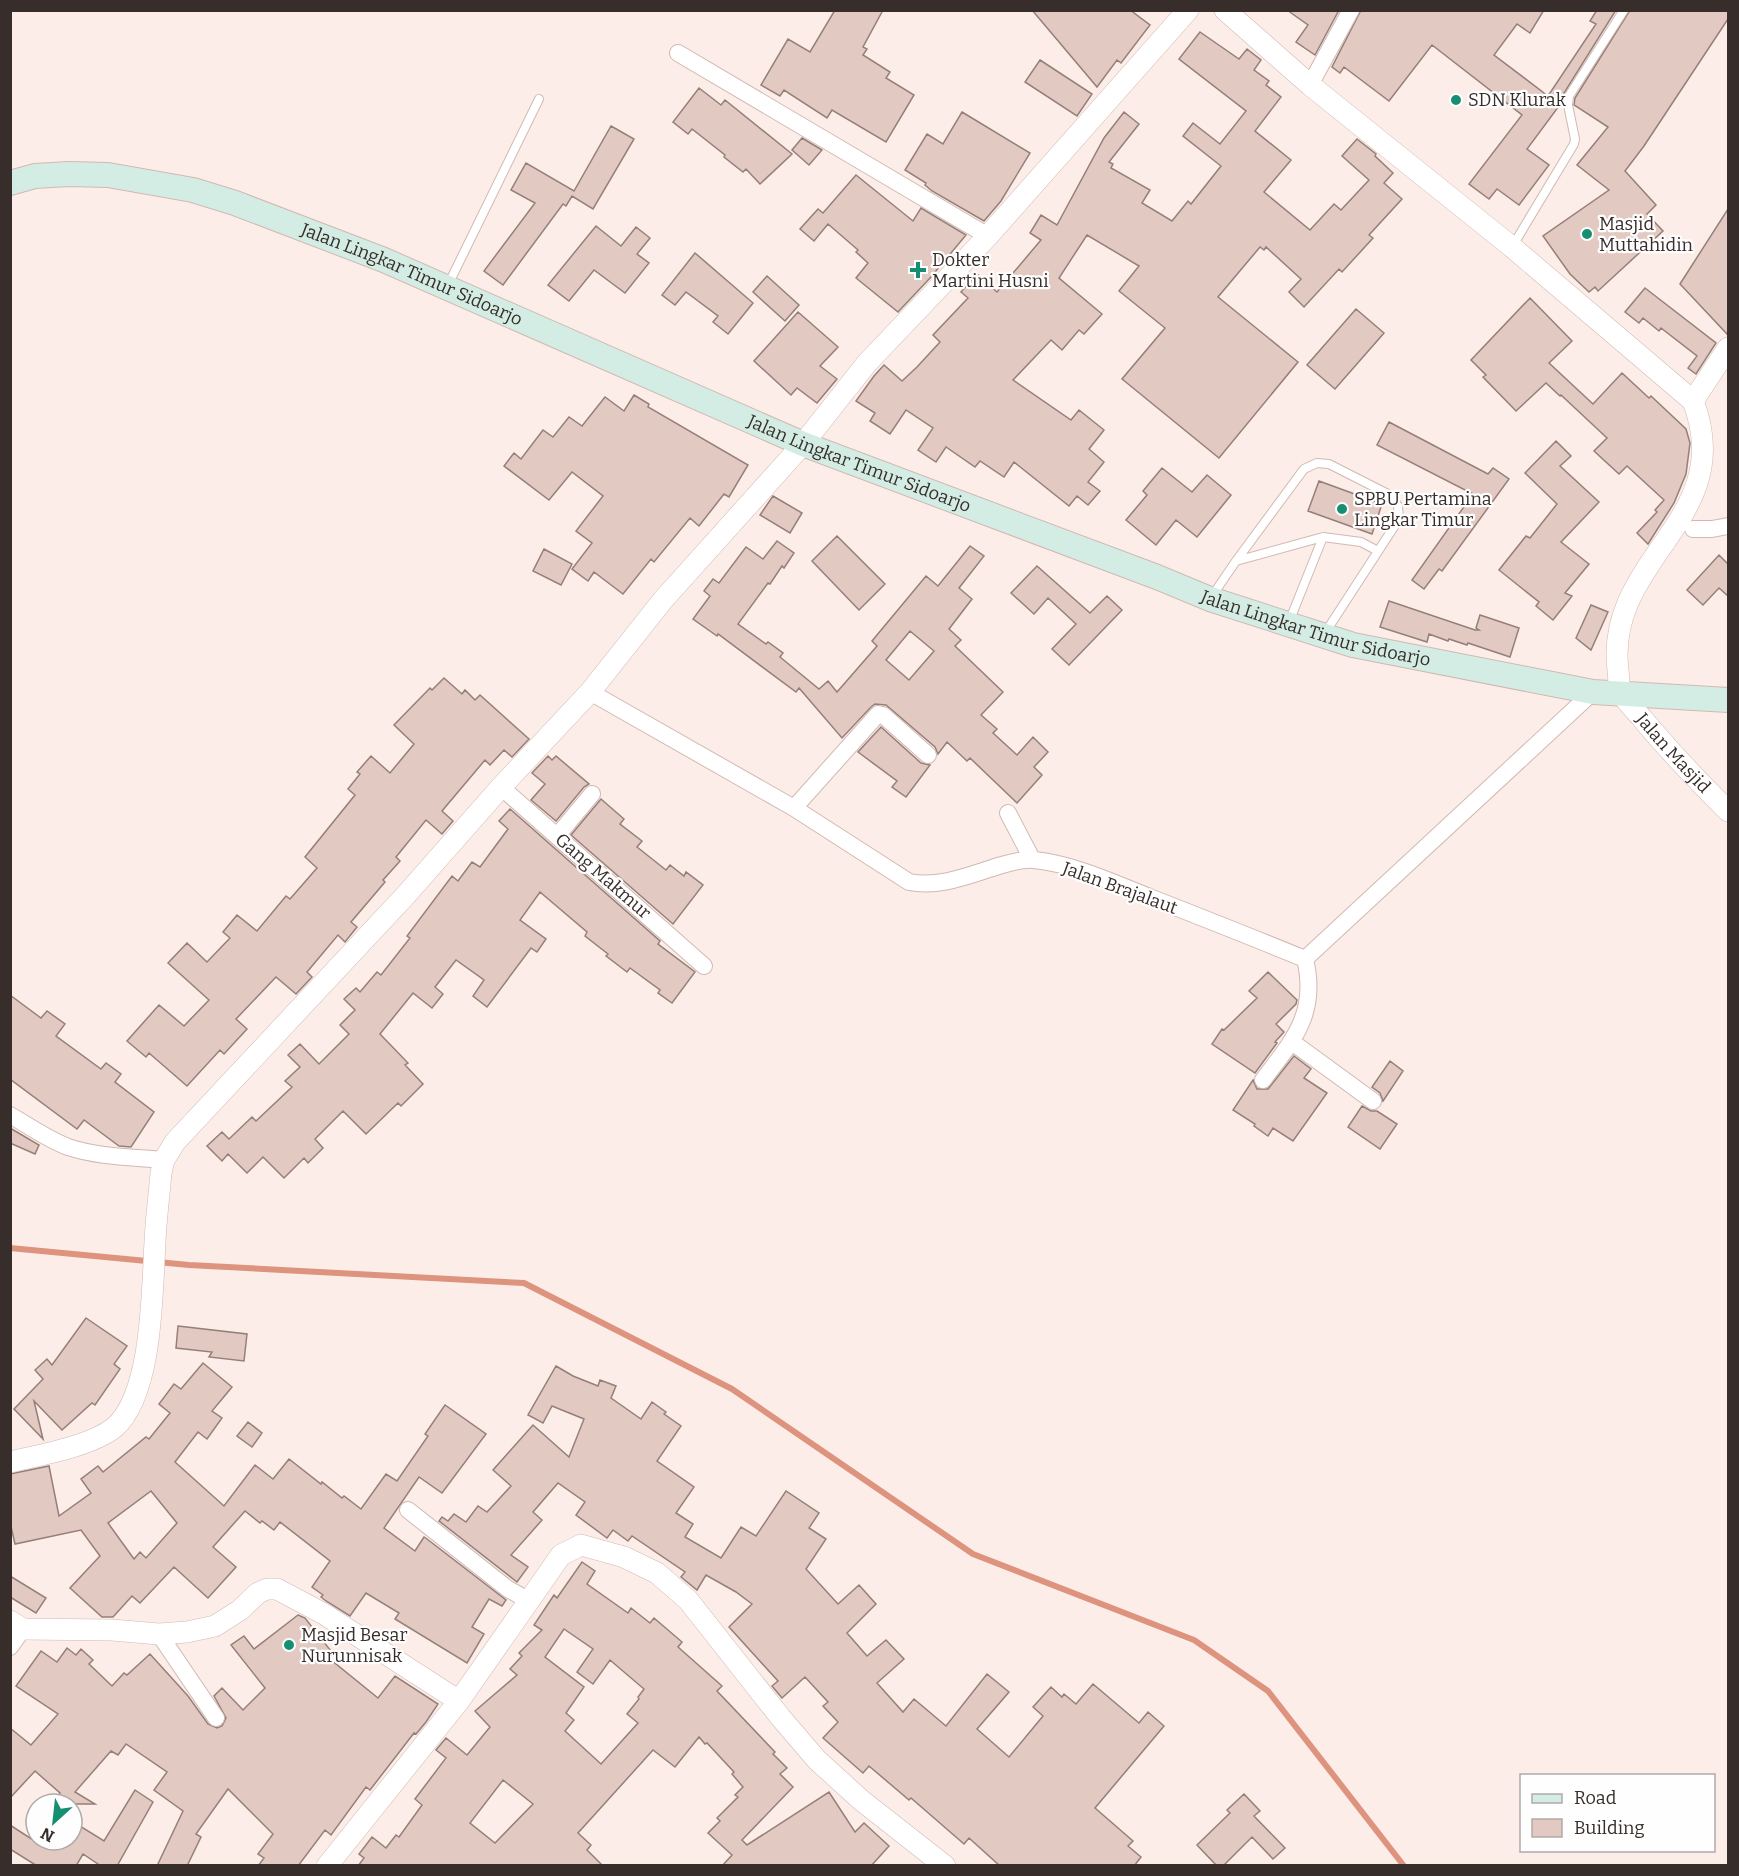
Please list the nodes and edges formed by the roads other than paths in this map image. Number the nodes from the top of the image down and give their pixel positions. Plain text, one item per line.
1 (1188, 10) edge
2 (1225, 10) edge
3 (1351, 10) edge
4 (1624, 10) edge
5 (678, 53) dead end
6 (1310, 85) junction
7 (539, 99) dead end
8 (10, 183) edge
9 (988, 236) junction
10 (1512, 247) junction
11 (446, 288) junction
12 (1728, 348) edge
13 (1693, 401) junction
14 (803, 444) junction
15 (1716, 486) dead end
16 (1709, 507) dead end
17 (1728, 526) edge
18 (1693, 530) junction
19 (1323, 537) junction
20 (1378, 551) junction
21 (1236, 561) junction
22 (1210, 599) junction
23 (1288, 625) junction
24 (1323, 636) junction
25 (1593, 692) junction
26 (1621, 692) junction
27 (583, 699) junction
28 (1728, 700) edge
29 (928, 755) dead end
30 (501, 787) junction
31 (592, 794) dead end
32 (794, 808) junction
33 (1728, 811) edge
34 (1008, 813) dead end
35 (557, 836) junction
36 (1032, 859) junction
37 (1305, 959) junction
38 (704, 966) dead end
39 (1292, 1042) junction
40 (1263, 1080) dead end
41 (1373, 1101) dead end
42 (10, 1115) edge
43 (163, 1166) junction
44 (10, 1462) edge
45 (408, 1510) dead end
46 (528, 1600) junction
47 (17, 1625) edge
48 (159, 1634) junction
49 (10, 1647) edge
50 (459, 1701) junction
51 (216, 1718) dead end
52 (327, 1866) edge
53 (945, 1866) edge

1 - 9 street
2 - 6 street
3 - 6 street
4 - 10 lane
5 - 9 street
6 - 10 street
7 - 11 lane
8 - 11 main road, Jalan Lingkar Timur Sidoarjo
9 - 14 street
10 - 13 street
11 - 14 main road, Jalan Lingkar Timur Sidoarjo
12 - 13 street
13 - 15 street
14 - 22 main road, Jalan Lingkar Timur Sidoarjo
14 - 27 street
16 - 18 street
17 - 18 street
18 - 26 street
19 - 20 lane
19 - 21 lane
19 - 23 lane
20 - 21 lane
20 - 24 lane
21 - 22 lane
22 - 23 main road, Jalan Lingkar Timur Sidoarjo
23 - 24 main road, Jalan Lingkar Timur Sidoarjo
24 - 25 main road, Jalan Lingkar Timur Sidoarjo
25 - 26 main road, Jalan Lingkar Timur Sidoarjo
25 - 37 street
26 - 28 main road, Jalan Lingkar Timur Sidoarjo
26 - 33 street, Jalan Masjid
27 - 30 street
27 - 32 street, Jalan Brajalaut
29 - 32 street
30 - 35 street, Gang Makmur
30 - 43 street
31 - 35 street
32 - 36 street, Jalan Brajalaut
34 - 36 street
35 - 38 street, Gang Makmur
36 - 37 street, Jalan Brajalaut
37 - 39 street
39 - 40 street
39 - 41 street
42 - 43 street
43 - 44 street
45 - 46 street
46 - 50 street
46 - 53 street
47 - 48 street
47 - 49 street
48 - 50 street
48 - 51 street
50 - 52 street

